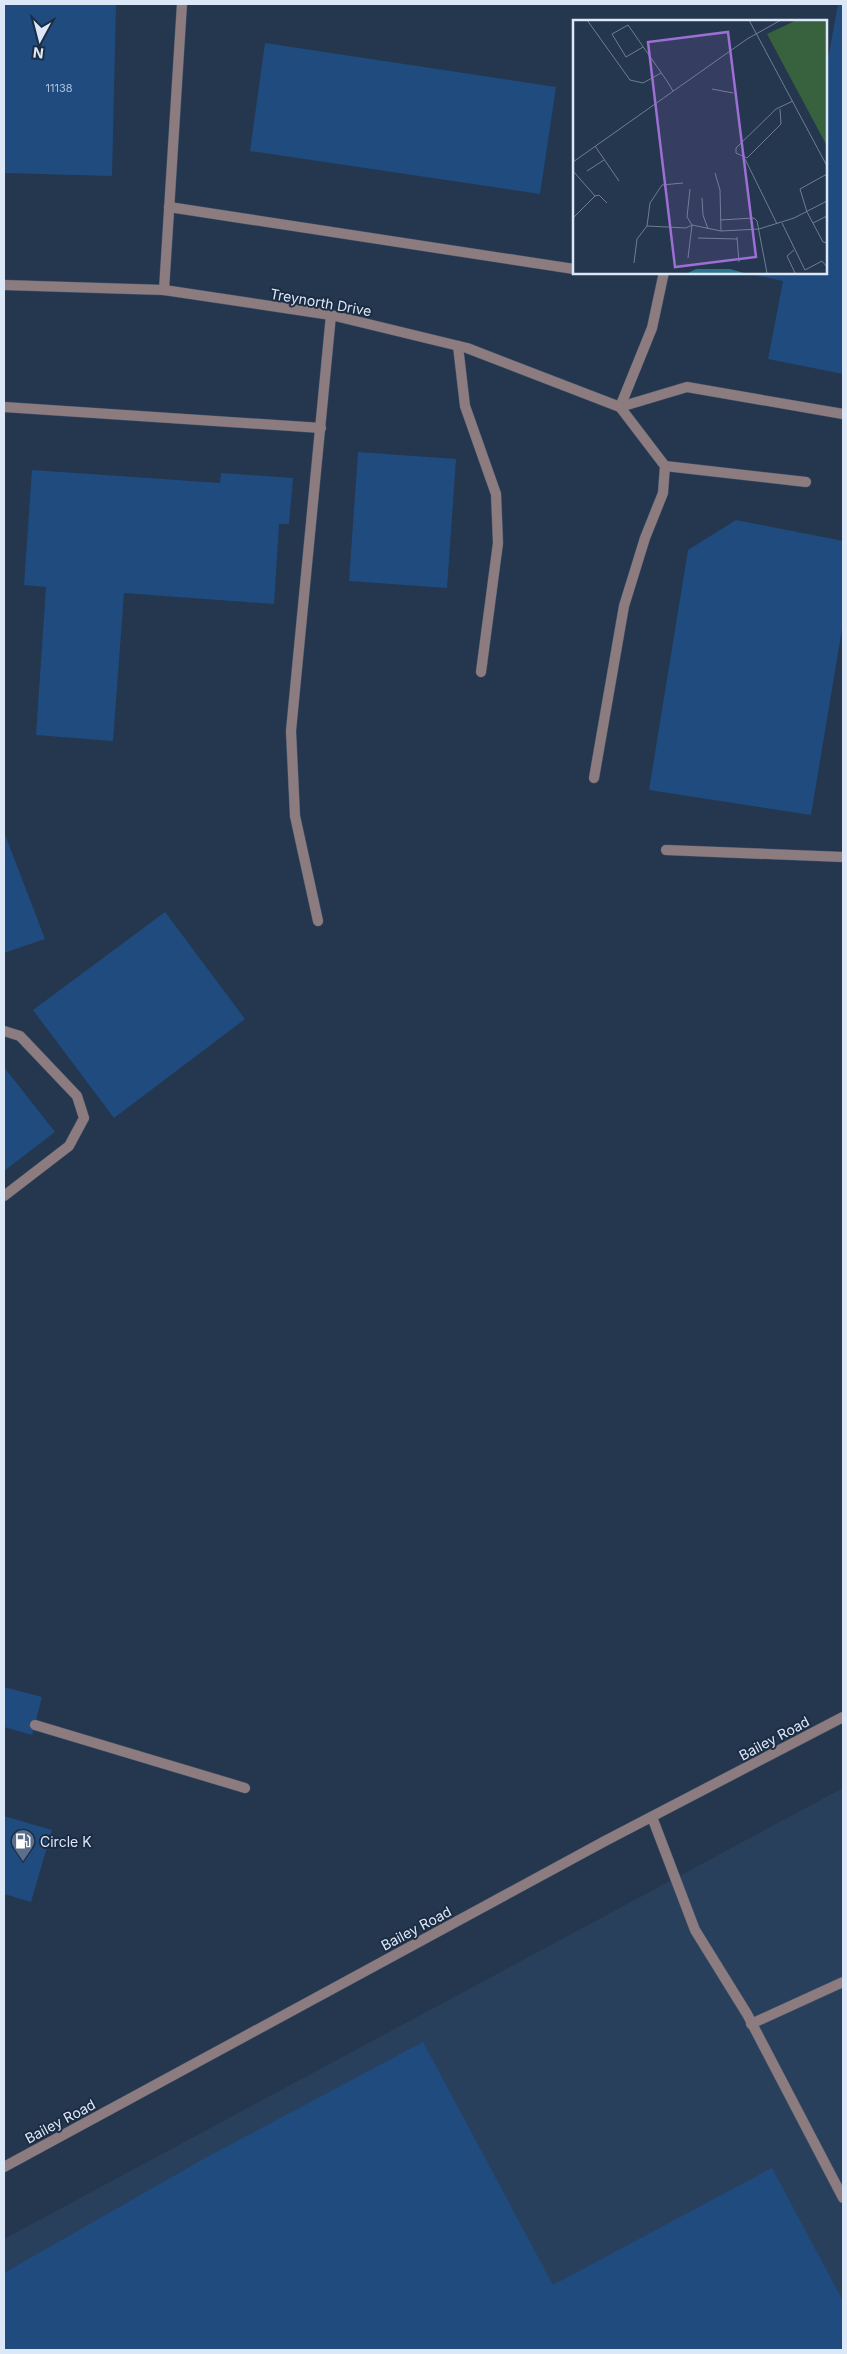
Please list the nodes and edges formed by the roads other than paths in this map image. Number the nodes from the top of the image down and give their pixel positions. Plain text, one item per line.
1 (182, 4) edge
2 (169, 206) junction
3 (573, 268) edge
4 (664, 274) edge
5 (4, 285) edge
6 (164, 290) junction
7 (331, 315) junction
8 (458, 346) junction
9 (4, 407) edge
10 (620, 407) junction
11 (843, 414) edge
12 (320, 428) junction
13 (665, 466) junction
14 (806, 482) dead end
15 (481, 672) dead end
16 (594, 778) dead end
17 (666, 850) dead end
18 (843, 857) edge
19 (318, 921) dead end
20 (4, 1031) edge
21 (4, 1196) edge
22 (843, 1717) edge
23 (34, 1725) dead end
24 (245, 1788) dead end
25 (652, 1817) junction
26 (843, 1982) edge
27 (751, 2024) junction
28 (4, 2167) edge
29 (843, 2198) edge

1 - 2 street
2 - 3 street
2 - 6 street
4 - 10 street
5 - 6 street, Treynorth Drive
6 - 7 street, Treynorth Drive
7 - 8 street, Treynorth Drive
7 - 12 street
8 - 10 street, Treynorth Drive
8 - 15 street
9 - 12 street
10 - 11 street
10 - 13 street
12 - 19 street
13 - 14 street
13 - 16 street
17 - 18 street
20 - 21 street
22 - 25 street, Bailey Road
23 - 24 street
25 - 27 street
25 - 28 street, Bailey Road
26 - 27 street
27 - 29 street

